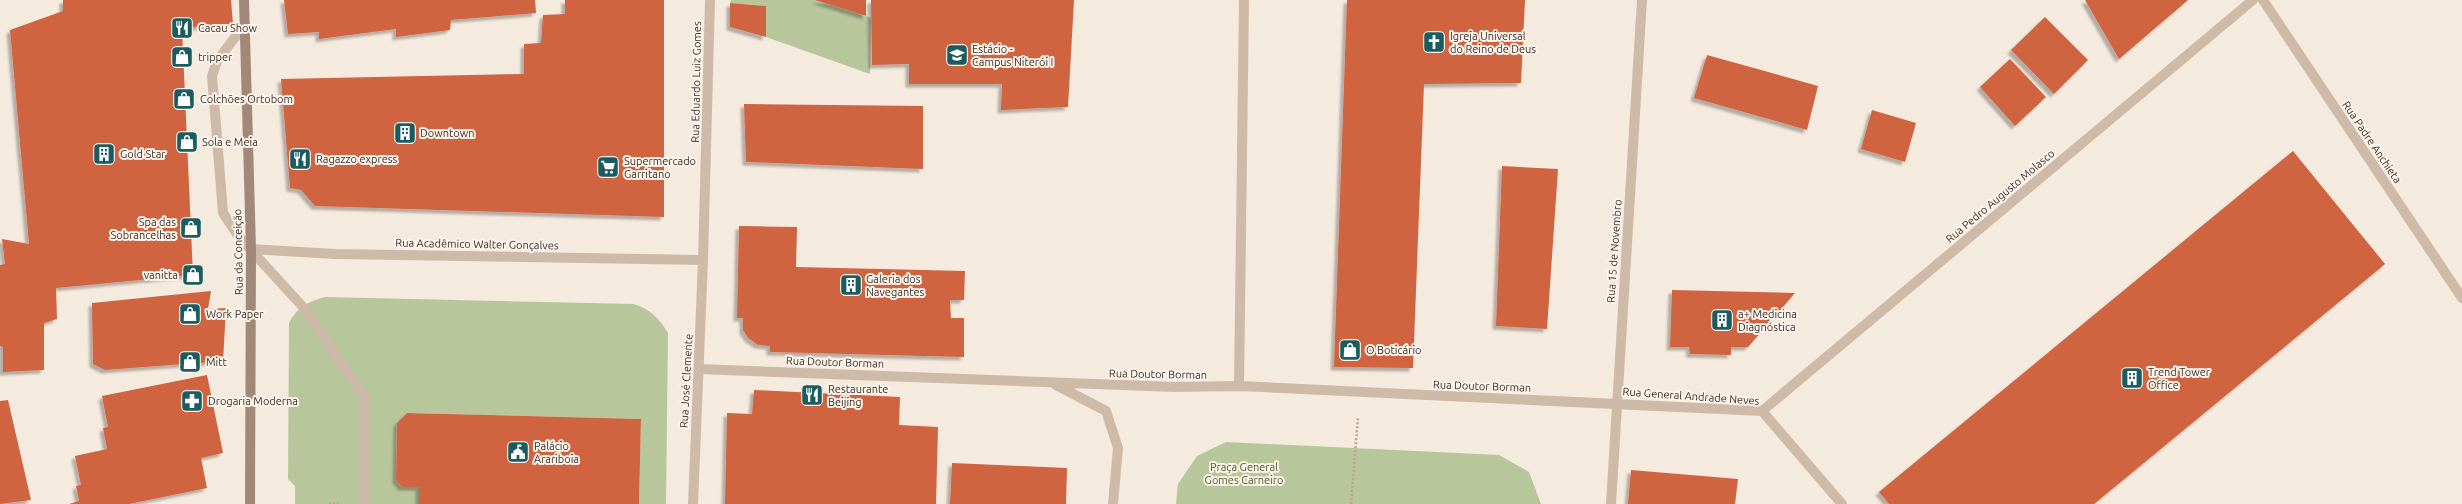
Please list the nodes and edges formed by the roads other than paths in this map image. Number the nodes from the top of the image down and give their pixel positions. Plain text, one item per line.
1 (244, 0) edge
2 (710, 0) edge
3 (1244, 0) edge
4 (1642, 0) edge
5 (2253, 0) edge
6 (2263, 0) edge
7 (245, 24) junction
8 (251, 249) junction
9 (704, 260) junction
10 (2462, 298) edge
11 (699, 369) junction
12 (1053, 383) junction
13 (1239, 386) junction
14 (1617, 403) junction
15 (1762, 411) junction
16 (250, 504) edge
17 (364, 504) edge
18 (693, 504) edge
19 (1113, 504) edge
20 (1611, 504) edge
21 (1842, 504) edge

1 - 7 main road, Rua da Conceição
2 - 9 street, Rua Eduardo Luiz Gomes
3 - 13 street
4 - 14 street, Rua 15 de Novembro
5 - 15 street, Rua Pedro Augusto Molasco
6 - 10 street, Rua Padre Anchieta
7 - 8 main road, Rua da Conceição
7 - 8 street
8 - 9 street, Rua Acadêmico Walter Gonçalves
8 - 16 main road, Rua da Conceição
8 - 17 street
9 - 11 street, Rua José Clemente
11 - 12 street, Rua Doutor Borman
11 - 18 street, Rua José Clemente
12 - 13 street, Rua Doutor Borman
12 - 19 street
13 - 14 street, Rua Doutor Borman
14 - 15 street, Rua General Andrade Neves
14 - 20 street, Rua 15 de Novembro
15 - 21 street, Rua General Andrade Neves

